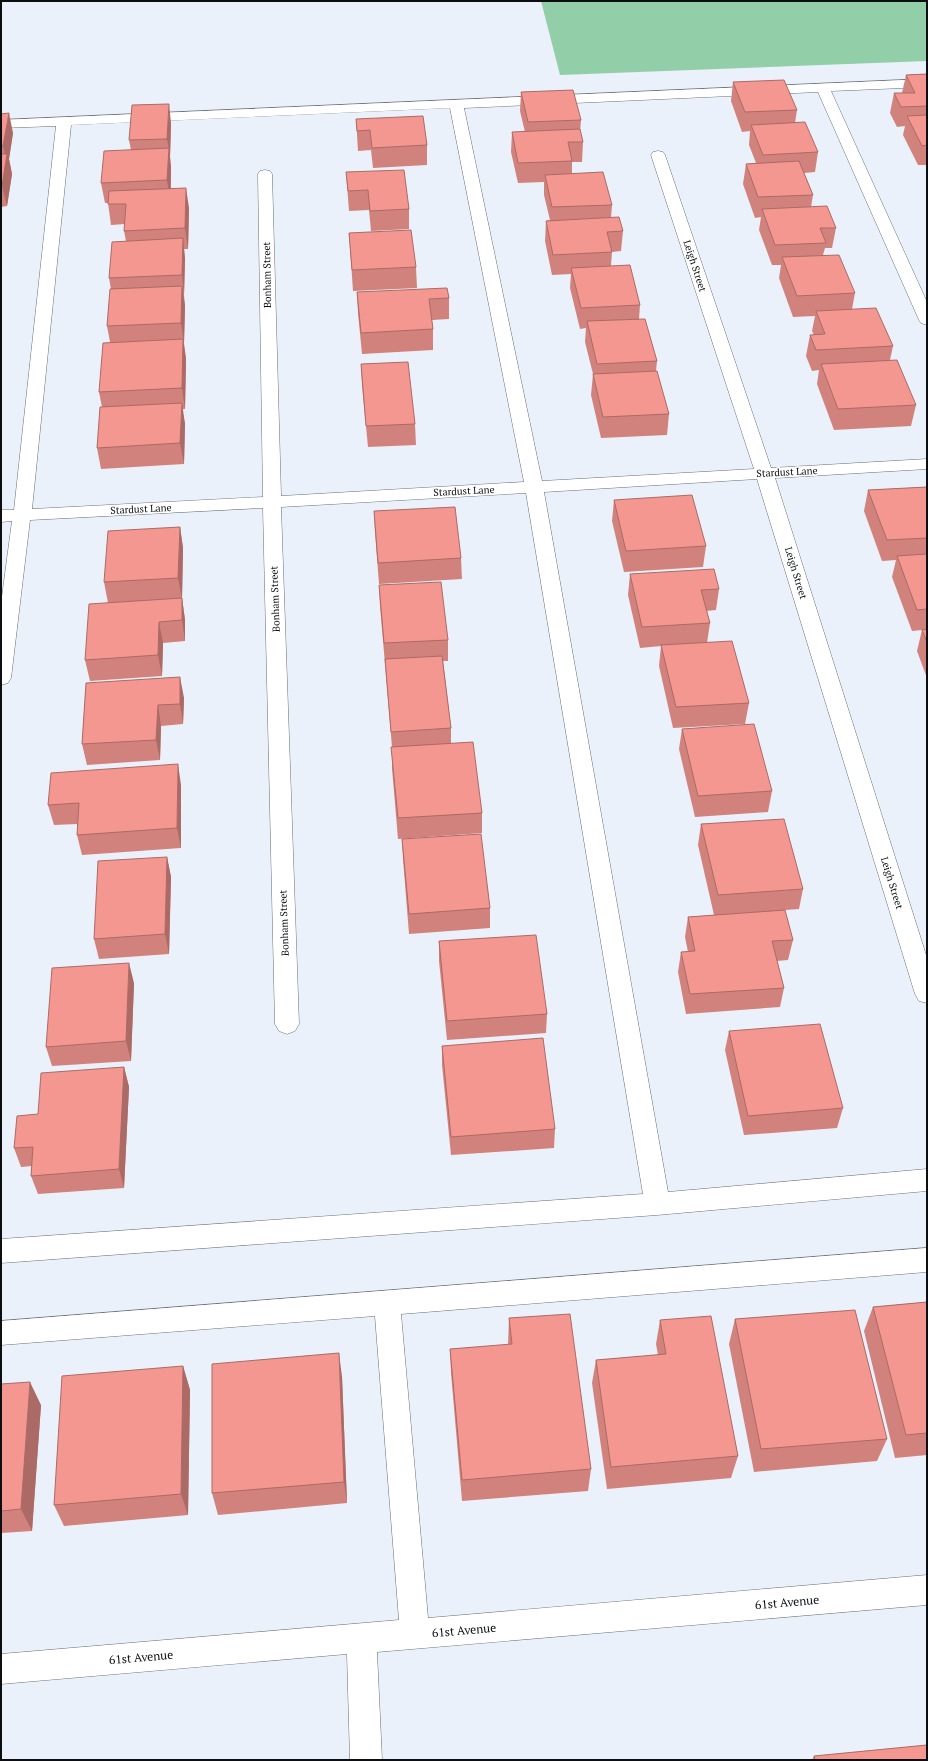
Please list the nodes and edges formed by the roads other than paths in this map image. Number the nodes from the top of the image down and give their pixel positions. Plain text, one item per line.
1 (927, 83) edge
2 (823, 88) junction
3 (456, 104) junction
4 (64, 121) junction
5 (1, 124) edge
6 (658, 155) dead end
7 (265, 174) dead end
8 (927, 320) edge
9 (927, 464) edge
10 (764, 473) junction
11 (534, 487) junction
12 (272, 502) junction
13 (22, 515) junction
14 (1, 516) edge
15 (1, 678) edge
16 (927, 994) edge
17 (287, 1024) dead end
18 (927, 1180) edge
19 (657, 1204) junction
20 (1, 1251) edge
21 (927, 1260) edge
22 (387, 1303) junction
23 (1, 1333) edge
24 (927, 1590) edge
25 (415, 1634) junction
26 (360, 1638) junction
27 (1, 1669) edge
28 (366, 1760) edge

1 - 2 street
2 - 3 street
2 - 8 street
3 - 4 street
3 - 11 street
4 - 5 street
4 - 13 street
6 - 10 street, Leigh Street
7 - 12 street, Bonham Street
9 - 10 street, Stardust Lane
10 - 11 street, Stardust Lane
10 - 16 street, Leigh Street
11 - 12 street, Stardust Lane
11 - 19 street
12 - 13 street, Stardust Lane
12 - 17 street, Bonham Street
13 - 14 street, Stardust Lane
13 - 15 street
18 - 19 street
19 - 20 street
21 - 22 street
22 - 23 street
22 - 25 street
24 - 25 street, 61st Avenue
25 - 26 street, 61st Avenue
26 - 27 street, 61st Avenue
26 - 28 street

